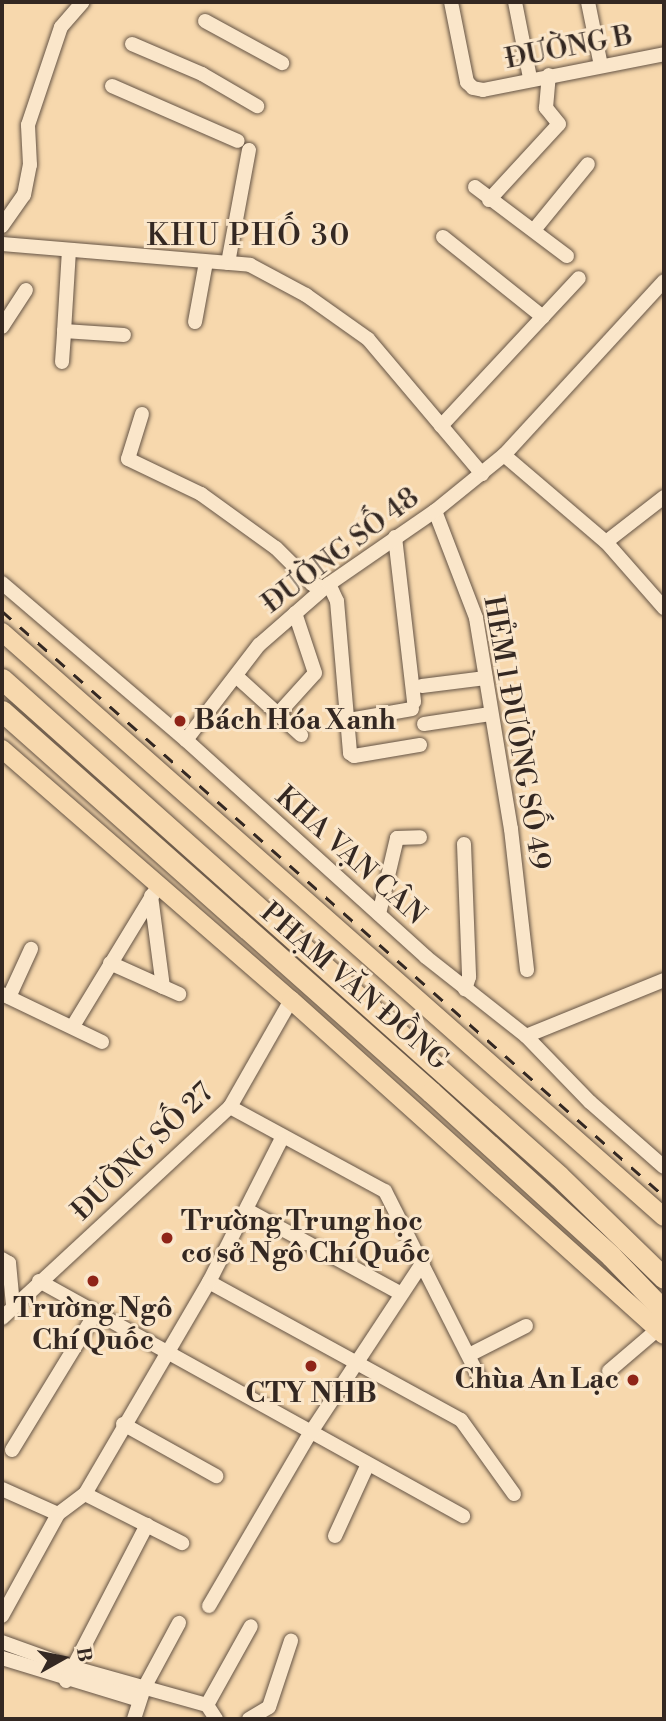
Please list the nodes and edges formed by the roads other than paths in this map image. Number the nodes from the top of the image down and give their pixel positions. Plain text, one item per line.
1 (83, 2) edge
2 (451, 2) edge
3 (515, 2) edge
4 (588, 2) edge
5 (205, 21) dead end
6 (132, 44) dead end
7 (664, 54) edge
8 (282, 63) dead end
9 (601, 66) junction
10 (549, 75) junction
11 (530, 78) junction
12 (112, 86) dead end
13 (257, 106) dead end
14 (588, 164) dead end
15 (475, 187) dead end
16 (489, 200) junction
17 (2, 226) edge
18 (534, 230) junction
19 (443, 236) dead end
20 (2, 244) edge
21 (69, 250) junction
22 (567, 256) dead end
23 (206, 262) junction
24 (228, 263) junction
25 (579, 278) dead end
26 (664, 281) edge
27 (26, 290) dead end
28 (543, 317) junction
29 (195, 322) dead end
30 (2, 327) edge
31 (64, 331) junction
32 (124, 335) dead end
33 (62, 362) dead end
34 (142, 414) dead end
35 (441, 426) junction
36 (504, 455) junction
37 (482, 474) junction
38 (664, 498) edge
39 (435, 511) junction
40 (396, 537) junction
41 (606, 542) junction
42 (2, 583) edge
43 (327, 586) junction
44 (664, 608) edge
45 (295, 613) junction
46 (2, 632) edge
47 (236, 676) junction
48 (485, 678) junction
49 (2, 679) edge
50 (422, 686) dead end
51 (2, 711) edge
52 (278, 714) junction
53 (490, 714) junction
54 (349, 720) junction
55 (424, 724) dead end
56 (301, 735) dead end
57 (186, 740) junction
58 (420, 745) dead end
59 (2, 750) edge
60 (420, 837) dead end
61 (464, 844) dead end
62 (155, 891) junction
63 (379, 914) junction
64 (31, 949) dead end
65 (110, 962) junction
66 (527, 970) dead end
67 (664, 979) edge
68 (163, 988) junction
69 (465, 989) junction
70 (179, 994) dead end
71 (5, 995) edge
72 (291, 1000) junction
73 (74, 1026) junction
74 (526, 1036) junction
75 (102, 1042) dead end
76 (230, 1107) junction
77 (282, 1138) junction
78 (664, 1167) edge
79 (247, 1210) junction
80 (664, 1217) edge
81 (2, 1259) edge
82 (423, 1262) junction
83 (664, 1278) edge
84 (38, 1281) junction
85 (209, 1282) junction
86 (400, 1293) junction
87 (13, 1305) junction
88 (95, 1314) junction
89 (2, 1318) edge
90 (526, 1326) dead end
91 (662, 1326) edge
92 (166, 1354) junction
93 (469, 1354) junction
94 (359, 1361) junction
95 (609, 1371) dead end
96 (479, 1377) dead end
97 (123, 1424) junction
98 (309, 1435) junction
99 (12, 1450) dead end
100 (368, 1464) junction
101 (216, 1475) dead end
102 (2, 1489) edge
103 (85, 1494) junction
104 (514, 1494) dead end
105 (58, 1514) junction
106 (463, 1516) dead end
107 (147, 1525) junction
108 (335, 1536) dead end
109 (182, 1543) dead end
110 (209, 1606) dead end
111 (2, 1616) edge
112 (179, 1623) dead end
113 (250, 1626) dead end
114 (291, 1641) dead end
115 (2, 1642) edge
116 (2, 1658) edge
117 (69, 1674) junction
118 (141, 1694) junction
119 (207, 1704) junction
120 (134, 1719) edge
121 (216, 1719) edge
122 (249, 1719) edge

1 - 17 street
2 - 11 street, ĐƯỜNG B
3 - 11 street
4 - 9 street
5 - 8 street
6 - 13 street
7 - 9 street, ĐƯỜNG B
9 - 10 street, ĐƯỜNG B
10 - 11 street, ĐƯỜNG B
10 - 16 street
12 - 24 street
14 - 18 street
15 - 16 street
16 - 18 street
18 - 22 street
19 - 28 street
20 - 21 street
21 - 23 street
21 - 31 street
23 - 24 street
23 - 29 street
24 - 35 street
25 - 28 street
26 - 36 street, ĐƯỜNG SỐ 48
27 - 30 street
28 - 35 street
31 - 32 street
31 - 33 street
34 - 43 street
35 - 37 street
36 - 37 street, ĐƯỜNG SỐ 48
36 - 41 street
37 - 39 street, ĐƯỜNG SỐ 48
38 - 41 street
39 - 40 street, ĐƯỜNG SỐ 48
39 - 48 street, HẺM 1 ĐƯỜNG SỐ 49
40 - 43 street, ĐƯỜNG SỐ 48
40 - 54 street
41 - 44 street
42 - 57 street, KHA VẠN CÂN
43 - 45 street, ĐƯỜNG SỐ 48
43 - 54 street
45 - 47 street, ĐƯỜNG SỐ 48
45 - 52 street
46 - 80 main road, PHẠM VĂN ĐỒNG
47 - 52 street
47 - 57 street, ĐƯỜNG SỐ 48
48 - 50 street
48 - 53 street, HẺM 1 ĐƯỜNG SỐ 49
49 - 83 highway, PHẠM VĂN ĐỒNG
51 - 91 highway, PHẠM VĂN ĐỒNG
52 - 56 street
53 - 55 street
53 - 66 street, HẺM 1 ĐƯỜNG SỐ 49
54 - 58 street
57 - 63 street, KHA VẠN CÂN
59 - 62 main road, PHẠM VĂN ĐỒNG
60 - 63 street
61 - 69 street
62 - 65 street
62 - 68 street
62 - 72 main road, PHẠM VĂN ĐỒNG
63 - 69 street, KHA VẠN CÂN
64 - 71 street
65 - 68 street
65 - 73 street
67 - 74 street
68 - 70 street
69 - 74 street, KHA VẠN CÂN
71 - 73 street
72 - 76 street, ĐƯỜNG SỐ 27
72 - 91 main road, PHẠM VĂN ĐỒNG
73 - 75 street
74 - 78 street, KHA VẠN CÂN
76 - 77 street
76 - 84 street, ĐƯỜNG SỐ 27
77 - 79 street
77 - 82 street
79 - 85 street
79 - 86 street
81 - 87 street
82 - 86 street
82 - 93 street
84 - 87 street, ĐƯỜNG SỐ 27
84 - 88 street
85 - 92 street
85 - 94 street
86 - 94 street
87 - 89 street, ĐƯỜNG SỐ 27
88 - 92 street
88 - 99 street
90 - 93 street
91 - 95 street
92 - 97 street
92 - 98 street
93 - 96 street
94 - 98 street
94 - 104 street
97 - 101 street
97 - 103 street
98 - 100 street
98 - 110 street
100 - 106 street
100 - 108 street
102 - 105 street
103 - 105 street
103 - 107 street
105 - 111 street
107 - 109 street
107 - 117 street
112 - 118 street
113 - 119 street
114 - 122 street
115 - 117 street
116 - 117 street
117 - 118 street
118 - 119 street
118 - 120 street
119 - 121 street

